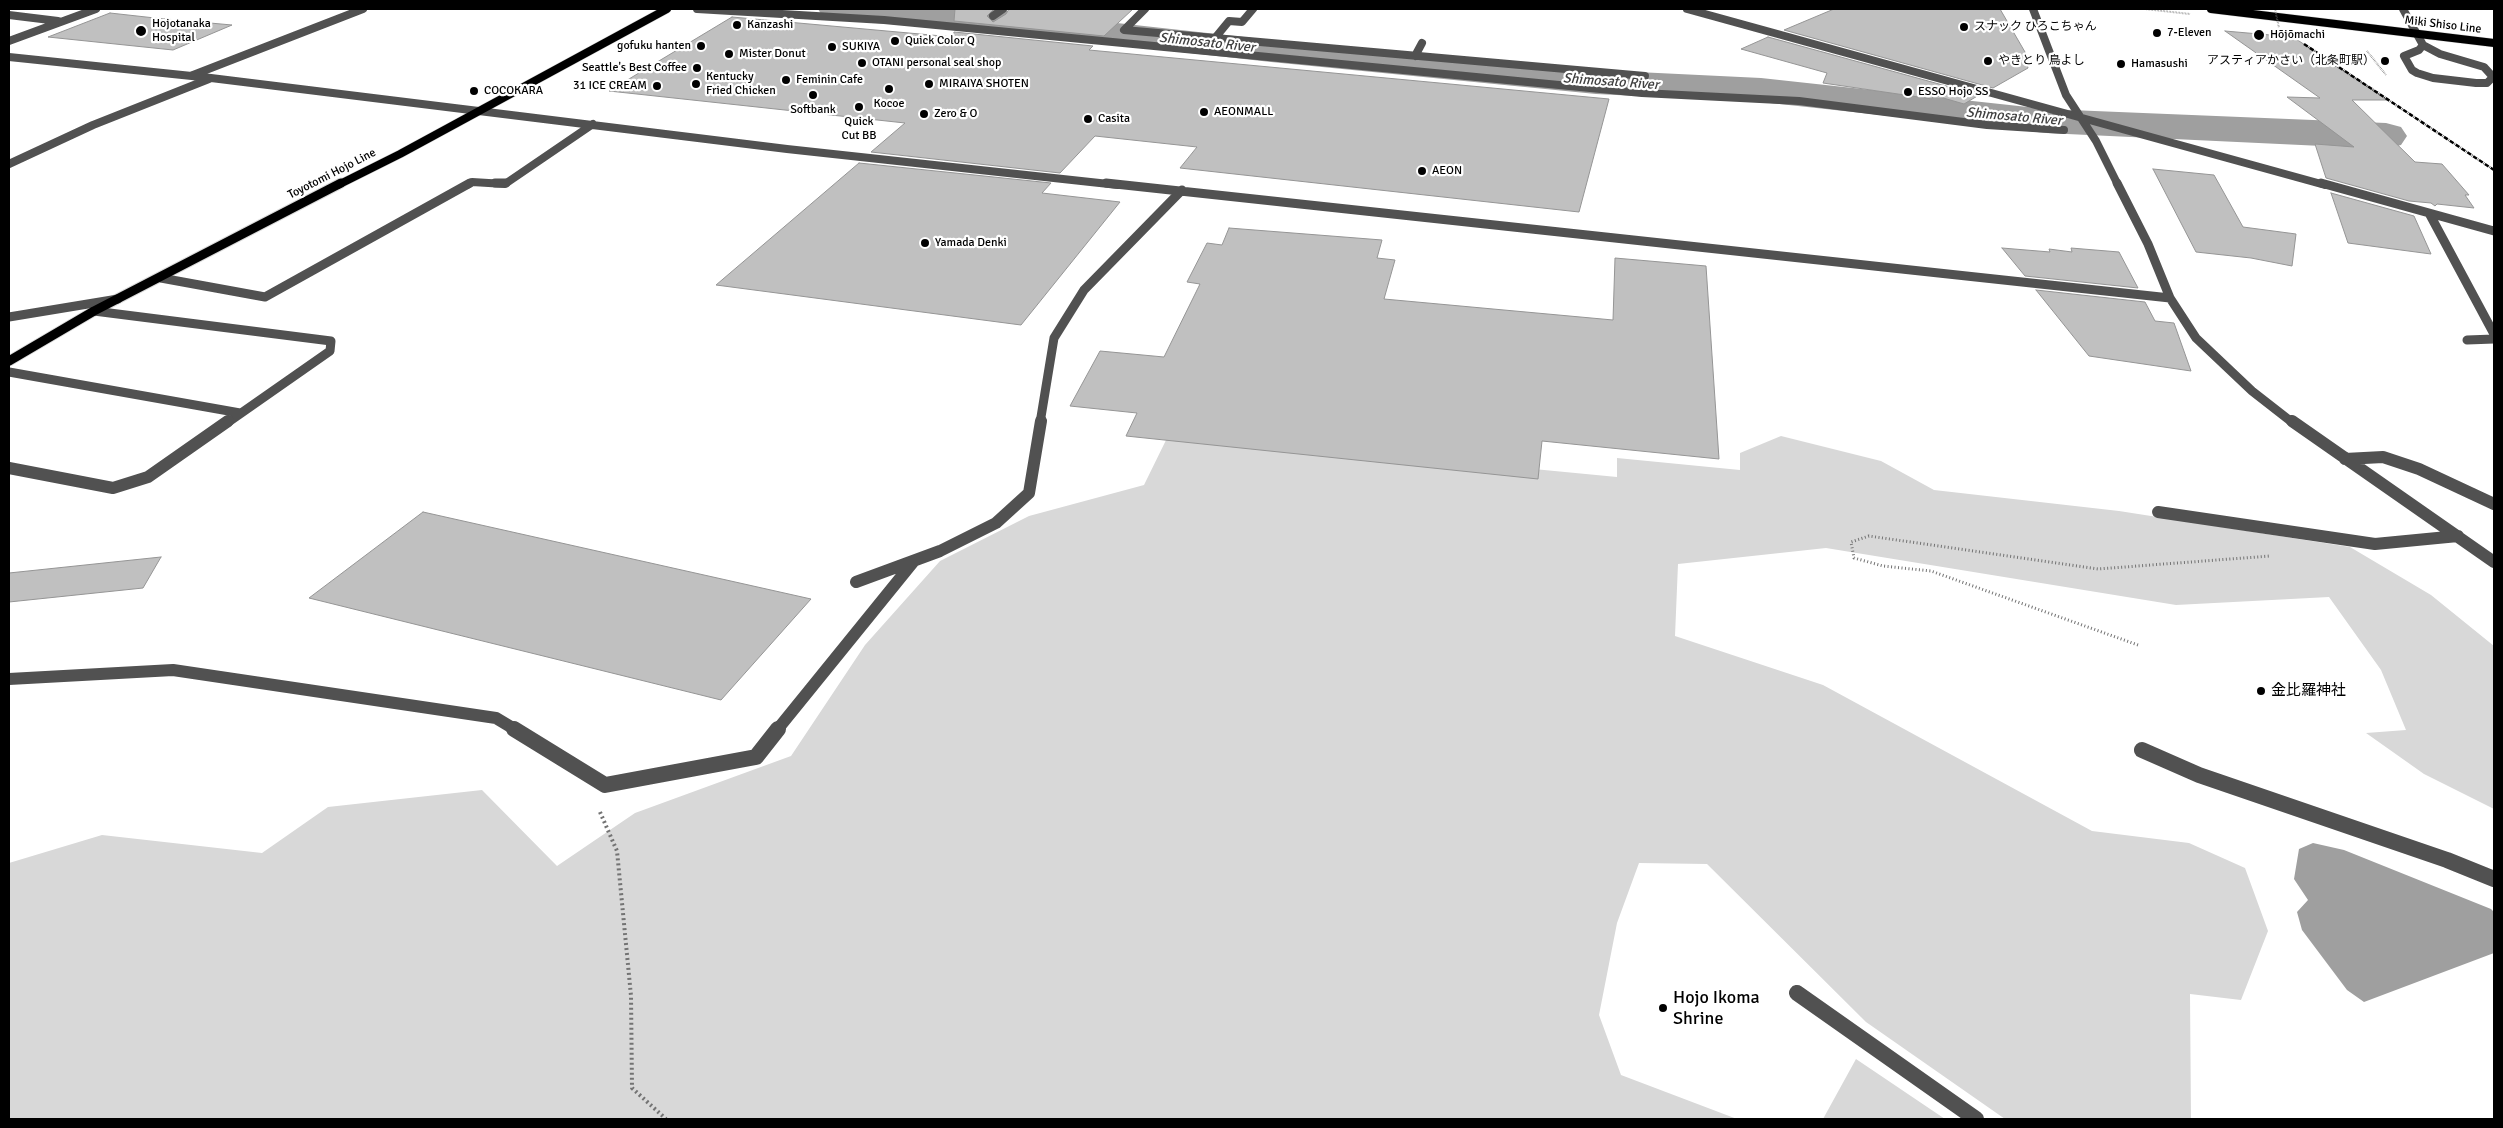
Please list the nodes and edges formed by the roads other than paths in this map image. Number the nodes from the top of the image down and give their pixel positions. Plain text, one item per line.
1 (96, 9) edge
2 (363, 9) edge
3 (667, 9) edge
4 (697, 9) edge
5 (1003, 9) edge
6 (1145, 9) edge
7 (1253, 9) edge
8 (1686, 9) edge
9 (2033, 9) edge
10 (2210, 9) edge
11 (2403, 9) edge
12 (9, 15) edge
13 (994, 16) dead end
14 (61, 21) junction
15 (2415, 33) junction
16 (1202, 37) junction
17 (1215, 38) junction
18 (9, 41) edge
19 (1422, 43) dead end
20 (2494, 43) edge
21 (2422, 45) junction
22 (1189, 51) junction
23 (1402, 55) junction
24 (1414, 56) junction
25 (9, 57) edge
26 (1393, 70) junction
27 (190, 76) junction
28 (1645, 76) dead end
29 (211, 78) junction
30 (481, 111) junction
31 (2079, 116) junction
32 (593, 124) junction
33 (2064, 130) dead end
34 (9, 164) edge
35 (1182, 190) junction
36 (2429, 212) junction
37 (2494, 231) edge
38 (162, 278) junction
39 (2170, 298) junction
40 (120, 299) junction
41 (94, 312) junction
42 (9, 317) edge
43 (2494, 334) edge
44 (2494, 339) edge
45 (2467, 340) dead end
46 (9, 361) edge
47 (9, 372) edge
48 (240, 413) junction
49 (2345, 459) junction
50 (9, 468) edge
51 (2494, 504) edge
52 (2158, 512) dead end
53 (2458, 536) junction
54 (914, 561) junction
55 (2494, 562) edge
56 (856, 582) dead end
57 (9, 678) edge
58 (2142, 750) dead end
59 (2494, 879) edge
60 (1798, 993) dead end
61 (1976, 1119) edge

1 - 14 street
2 - 27 street
3 - 30 main road, Toyotomi Hojo Line
4 - 22 street
5 - 13 street
6 - 16 street
7 - 17 street
8 - 31 street
9 - 31 street
10 - 15 main road, Miki Shiso Line
11 - 15 street
12 - 14 street
14 - 18 street
15 - 20 main road, Miki Shiso Line
15 - 21 street
16 - 17 street
16 - 22 street
17 - 23 street
19 - 24 street
21 - 21 street
22 - 26 street
23 - 24 street
23 - 26 street
24 - 28 street
25 - 27 street
26 - 33 street
27 - 29 street
29 - 30 street
29 - 34 street
30 - 32 street
30 - 38 main road, Toyotomi Hojo Line
31 - 36 street
31 - 39 street
32 - 35 street
32 - 38 street
35 - 39 street
35 - 54 street
36 - 37 street
36 - 43 street
38 - 40 main road, Toyotomi Hojo Line
39 - 49 street
40 - 41 main road, Toyotomi Hojo Line
40 - 42 street
41 - 46 main road, Toyotomi Hojo Line
41 - 48 street
44 - 45 street
47 - 48 street
48 - 50 street
49 - 51 street
49 - 53 street
52 - 53 street
53 - 55 street
54 - 56 street
54 - 57 street
58 - 59 street
60 - 61 street

